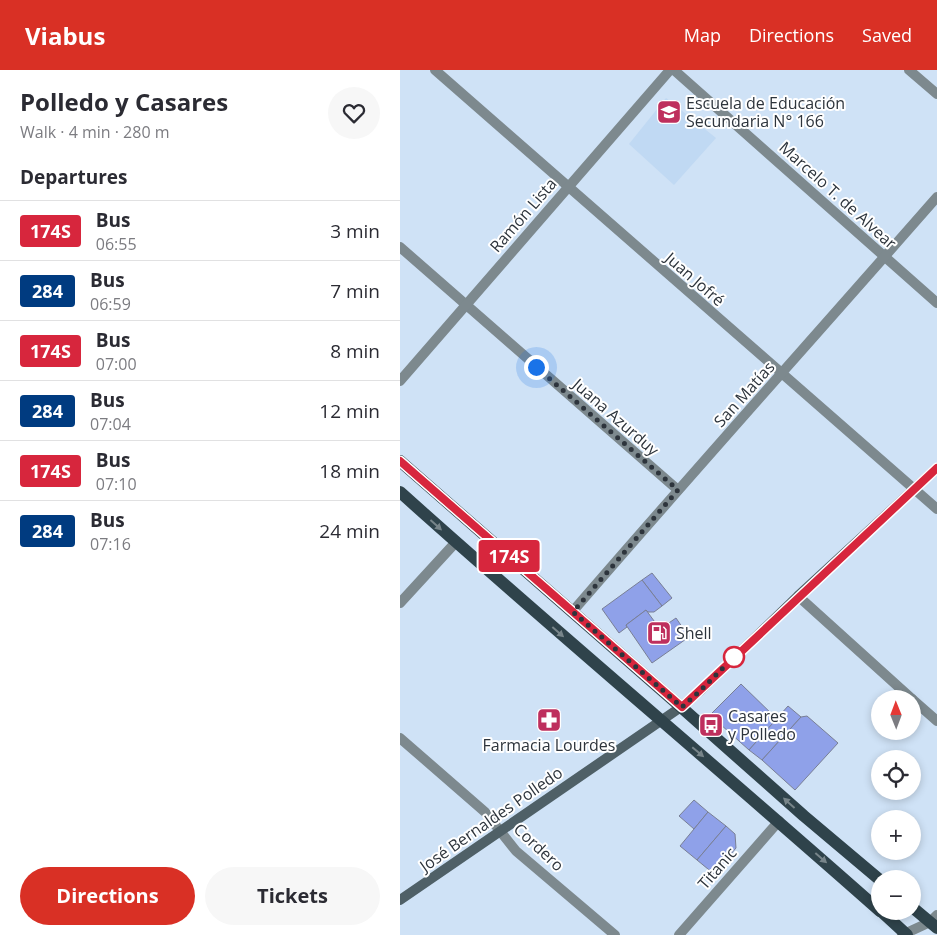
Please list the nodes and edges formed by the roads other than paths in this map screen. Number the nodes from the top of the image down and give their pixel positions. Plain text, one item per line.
1 (435, 70) edge
2 (670, 70) edge
3 (674, 70) edge
4 (909, 70) edge
5 (937, 94) edge
6 (568, 187) junction
7 (937, 197) edge
8 (400, 247) edge
9 (885, 256) junction
10 (937, 303) edge
11 (466, 305) junction
12 (782, 374) junction
13 (400, 380) edge
14 (400, 462) edge
15 (937, 468) edge
16 (914, 489) junction
17 (678, 490) junction
18 (400, 492) edge
19 (937, 509) edge
20 (456, 542) junction
21 (798, 596) junction
22 (400, 604) edge
23 (573, 612) junction
24 (902, 690) edge
25 (682, 707) junction
26 (921, 707) edge
27 (661, 721) junction
28 (937, 721) edge
29 (400, 738) edge
30 (779, 821) junction
31 (500, 831) junction
32 (871, 872) edge
33 (400, 900) edge
34 (871, 903) edge
35 (921, 913) edge
36 (890, 920) edge
37 (935, 922) edge
38 (905, 934) edge
39 (616, 935) edge
40 (679, 935) edge

1 - 6 street, Juan Jofré
2 - 6 street, Ramón Lista
3 - 9 street, Marcelo T. de Alvear
4 - 5 street
6 - 11 street, Ramón Lista
6 - 12 street, Juan Jofré
7 - 9 street, San Matías
8 - 11 street, Juana Azurduy
9 - 10 street, Marcelo T. de Alvear
9 - 12 street, San Matías
11 - 13 street, Ramón Lista
11 - 17 street, Juana Azurduy
12 - 16 street, Juan Jofré
12 - 17 street, San Matías
14 - 23 main road
15 - 16 main road, José Bernaldes Polledo
16 - 19 street, Juan Jofré
16 - 21 main road, José Bernaldes Polledo
17 - 23 street, San Matías
18 -> 20 main road
20 - 22 street
20 -> 27 main road
21 - 24 street
21 - 25 main road, José Bernaldes Polledo
23 - 25 main road
25 - 27 main road, José Bernaldes Polledo
32 -> 25 main road
26 - 28 street
27 -> 30 main road
27 - 31 main road, José Bernaldes Polledo
29 - 31 street, Cordero
30 -> 34 main road
30 - 40 street, Titanic
31 - 33 main road, José Bernaldes Polledo
31 - 39 street, Cordero
35 - 37 main road
36 - 38 main road
37 - 38 street

